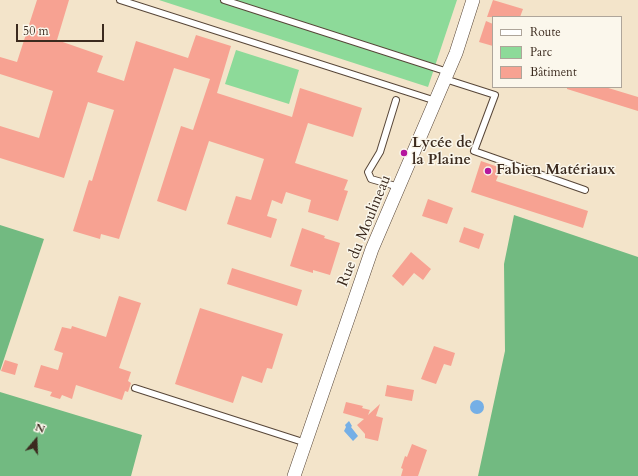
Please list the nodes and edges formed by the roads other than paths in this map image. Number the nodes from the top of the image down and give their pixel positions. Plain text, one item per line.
1 (120, 0) edge
2 (224, 0) edge
3 (473, 0) edge
4 (447, 76) junction
5 (396, 100) dead end
6 (436, 101) junction
7 (399, 187) junction
8 (586, 190) dead end
9 (135, 388) dead end
10 (306, 443) junction
11 (294, 476) edge

1 - 6 lane
2 - 4 lane
3 - 4 street, Rue du Moulineau
4 - 6 street, Rue du Moulineau
4 - 8 lane
5 - 7 lane
6 - 7 street, Rue du Moulineau
7 - 10 street, Rue du Moulineau
9 - 10 lane
10 - 11 street, Rue du Moulineau

